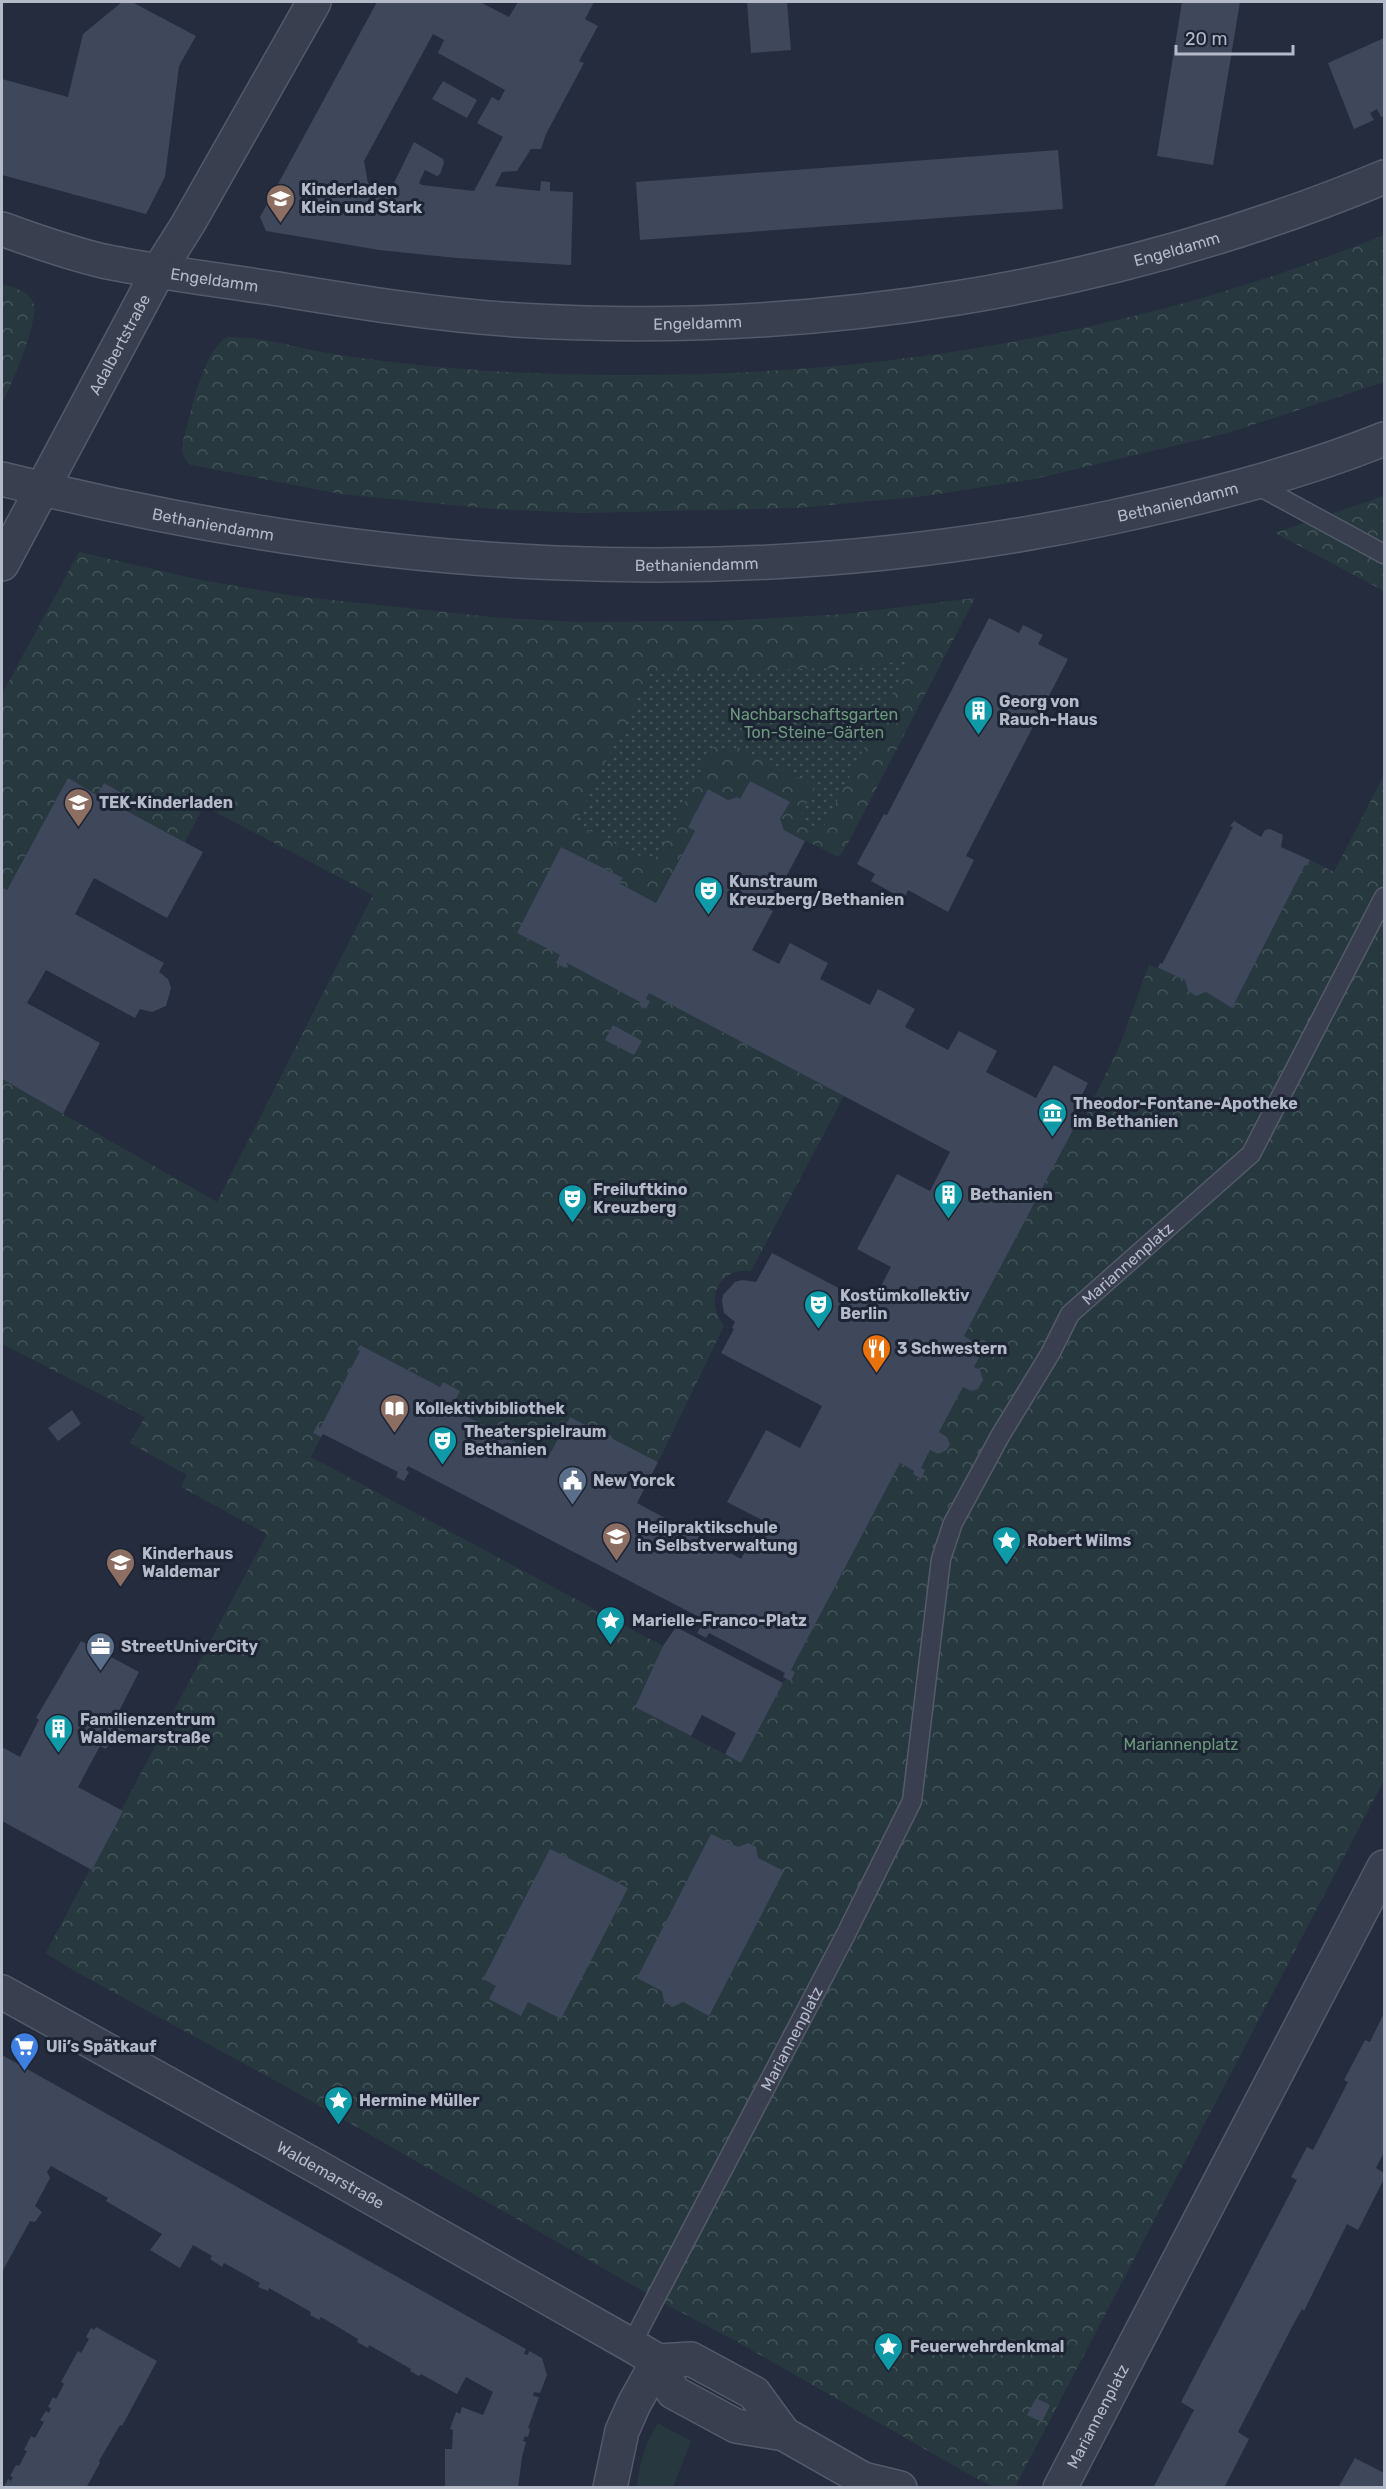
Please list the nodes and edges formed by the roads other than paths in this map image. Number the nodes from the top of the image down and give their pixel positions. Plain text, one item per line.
1 (314, 2) edge
2 (1384, 177) edge
3 (2, 229) edge
4 (159, 270) junction
5 (1384, 439) edge
6 (2, 479) edge
7 (1253, 483) junction
8 (43, 489) junction
9 (1384, 554) edge
10 (2, 564) edge
11 (1384, 897) edge
12 (1384, 1867) edge
13 (2, 1992) edge
14 (644, 2353) junction
15 (867, 2483) edge
16 (610, 2487) edge
17 (900, 2487) edge
18 (1060, 2487) edge

1 - 4 street, Adalbertstraße
2 - 4 street, Engeldamm
3 - 4 street, Engeldamm
4 - 8 street, Adalbertstraße
5 - 7 street, Bethaniendamm
6 - 8 street, Bethaniendamm
7 - 8 street, Bethaniendamm
7 - 9 lane
8 - 10 street, Adalbertstraße
11 - 14 lane, Mariannenplatz
12 - 18 street, Mariannenplatz
13 - 14 street, Waldemarstraße
14 - 15 street
14 - 16 street, Mariannenplatz
15 - 17 street

